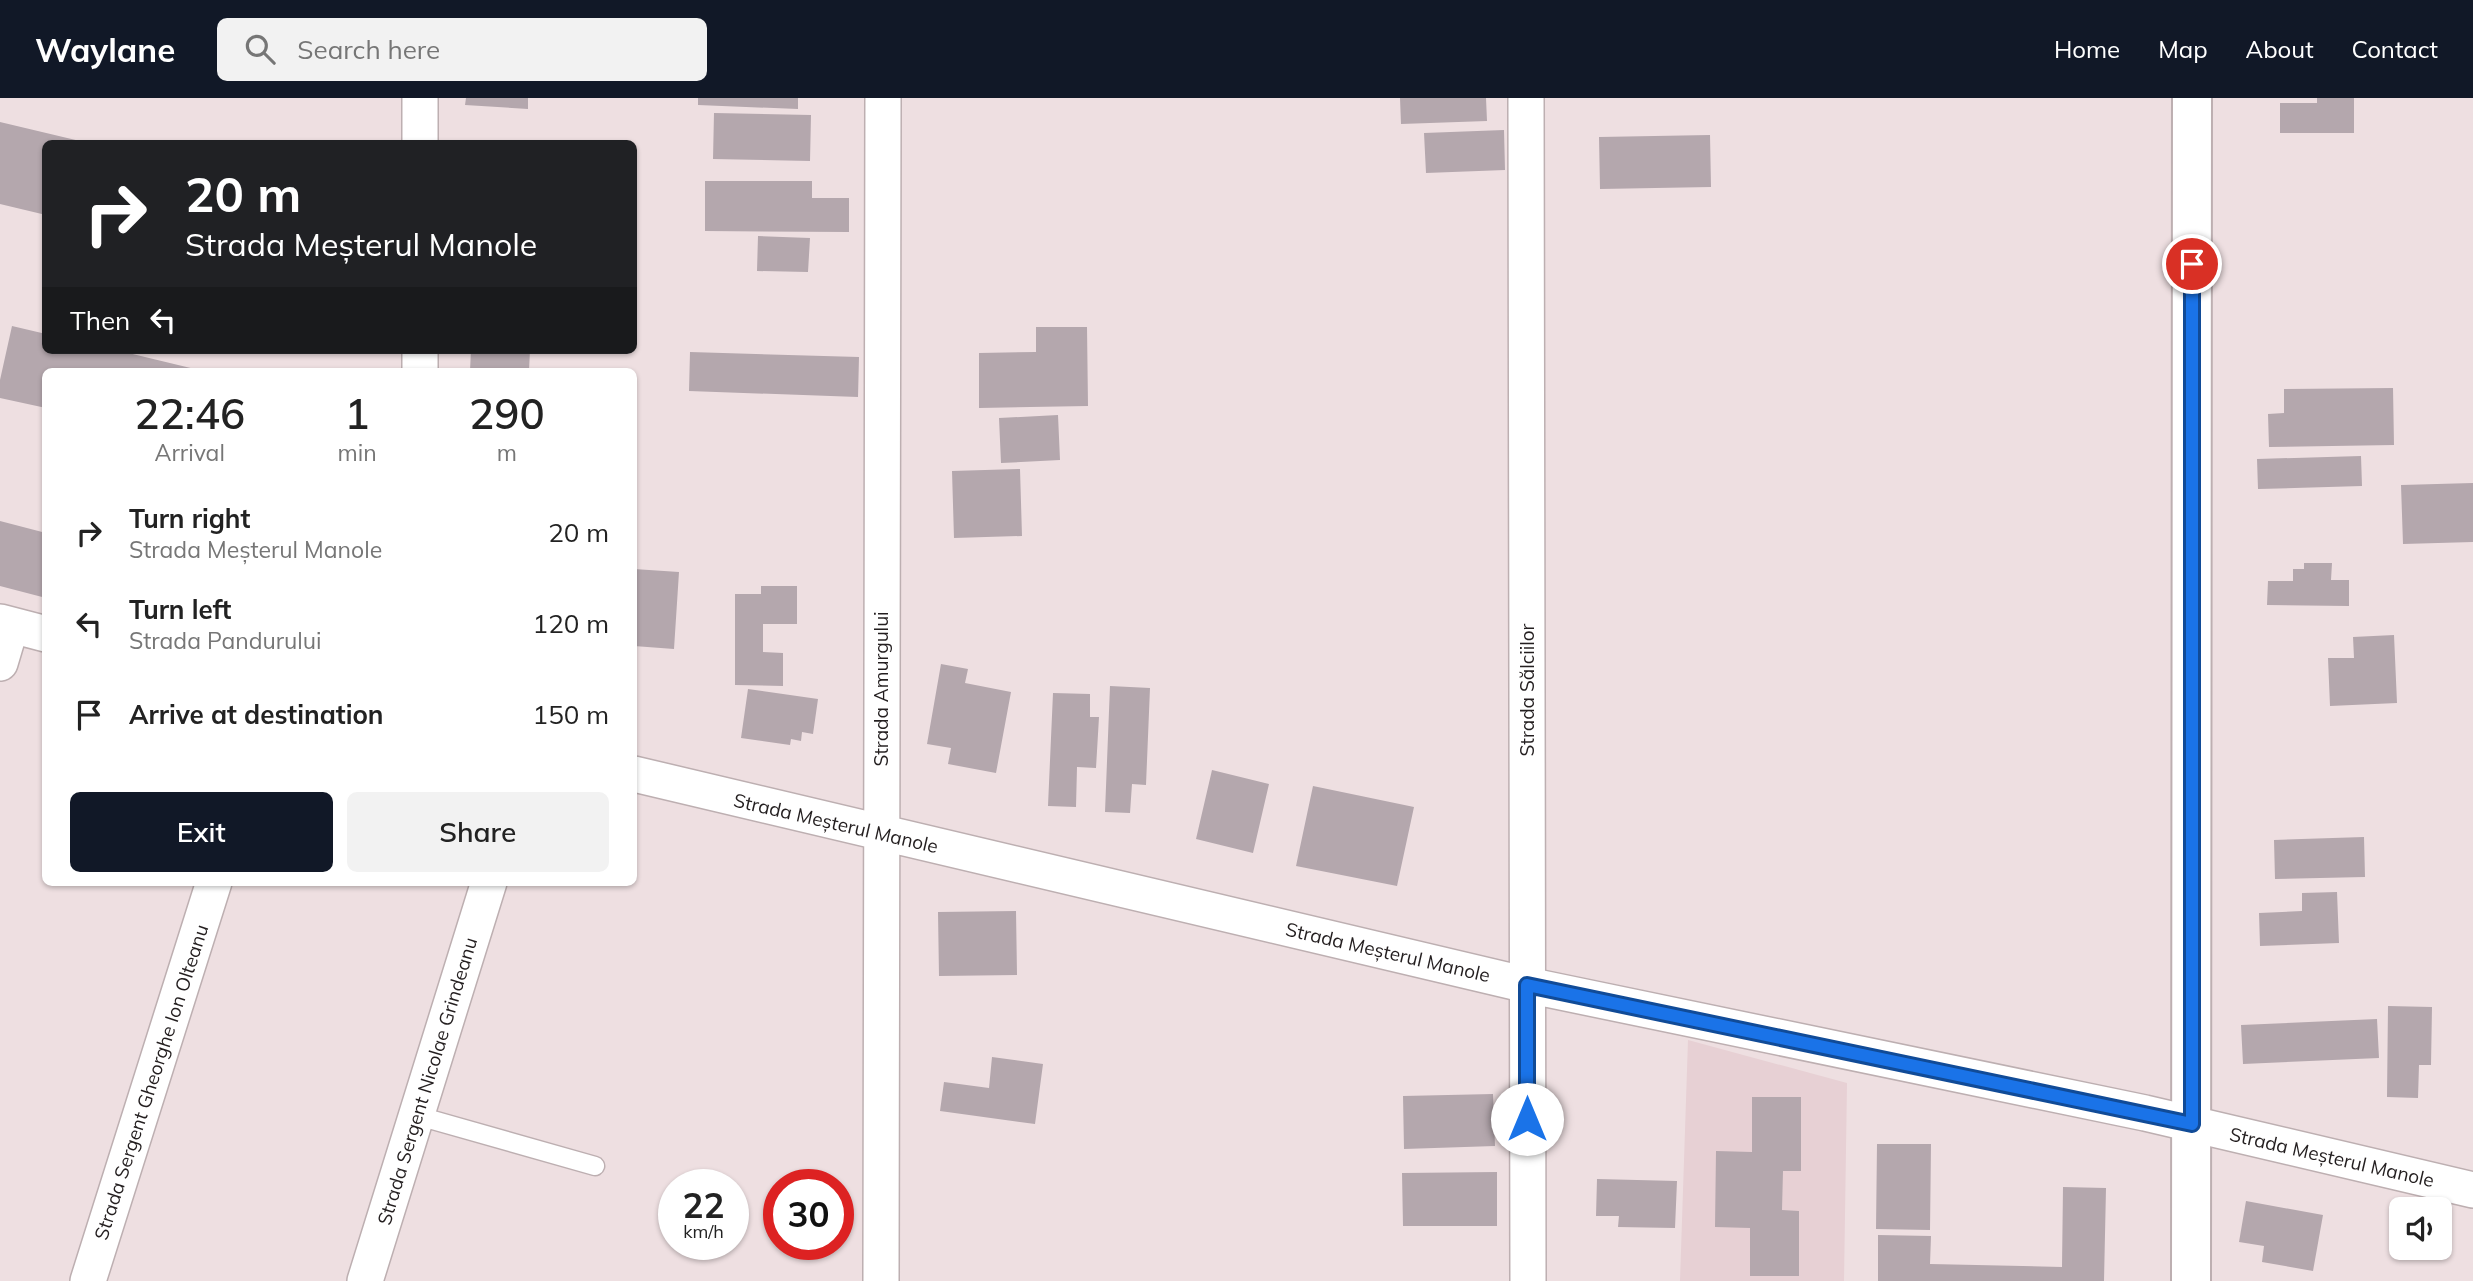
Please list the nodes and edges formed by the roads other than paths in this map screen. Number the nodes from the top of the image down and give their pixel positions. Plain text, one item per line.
1 (420, 98) edge
2 (883, 98) edge
3 (1526, 98) edge
4 (2192, 98) edge
5 (420, 140) edge
6 (6, 624) edge
7 (42, 633) edge
8 (0, 663) edge
9 (637, 775) edge
10 (880, 834) junction
11 (213, 886) edge
12 (488, 886) edge
13 (1527, 985) junction
14 (415, 1115) junction
15 (2192, 1124) junction
16 (594, 1166) dead end
17 (2473, 1190) edge
18 (88, 1281) edge
19 (365, 1281) edge
20 (881, 1281) edge
21 (1528, 1281) edge
22 (2192, 1281) edge

1 - 5 street
2 - 10 street, Strada Amurgului
3 - 13 street, Strada Sălciilor
4 - 15 street
6 - 7 street
6 - 8 street
9 - 10 street, Strada Meșterul Manole
10 - 13 street, Strada Meșterul Manole
10 - 20 street, Strada Amurgului
11 - 18 street, Strada Sergent Gheorghe Ion Olteanu
12 - 14 street, Strada Sergent Nicolae Grindeanu
13 - 15 street, Strada Meșterul Manole
13 - 21 street, Strada Sălciilor
14 - 16 lane
14 - 19 street, Strada Sergent Nicolae Grindeanu
15 - 17 street, Strada Meșterul Manole
15 - 22 street

